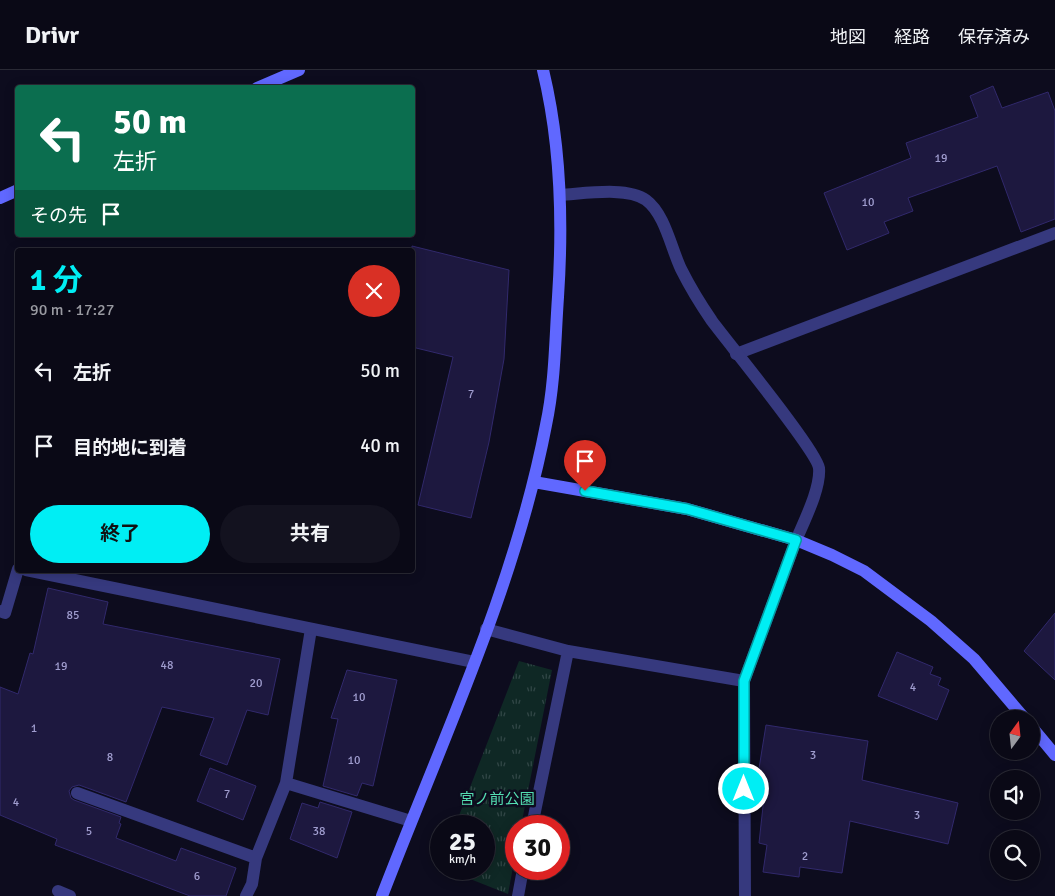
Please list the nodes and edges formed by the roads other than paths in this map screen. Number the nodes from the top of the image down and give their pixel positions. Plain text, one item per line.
1 (299, 70) edge
2 (543, 70) edge
3 (264, 85) edge
4 (15, 191) edge
5 (560, 195) junction
6 (0, 198) edge
7 (1055, 233) edge
8 (736, 354) junction
9 (534, 482) junction
10 (796, 540) junction
11 (17, 573) edge
12 (40, 573) edge
13 (0, 611) edge
14 (311, 629) junction
15 (486, 629) junction
16 (568, 650) junction
17 (474, 662) junction
18 (744, 681) junction
19 (1017, 710) edge
20 (1040, 737) edge
21 (1055, 755) edge
22 (286, 783) junction
23 (77, 793) dead end
24 (534, 815) edge
25 (411, 821) junction
26 (256, 858) junction
27 (521, 880) edge
28 (58, 891) dead end
29 (70, 896) edge
30 (246, 896) edge
31 (382, 896) edge
32 (518, 896) edge
33 (745, 896) edge

1 - 3 street
2 - 5 street
4 - 6 street
5 - 8 street
5 - 9 street
7 - 8 street
8 - 10 street
9 - 10 street
9 - 15 street
10 - 18 street
10 - 19 street
11 - 13 street
12 - 14 street
14 - 17 street
14 - 22 street
15 - 16 street
15 - 17 street
16 - 18 street
16 - 24 street
17 - 25 street
18 - 33 street
20 - 21 street
22 - 25 street
22 - 26 street
23 - 26 street
25 - 31 street
26 - 30 street
27 - 32 street
28 - 29 street

